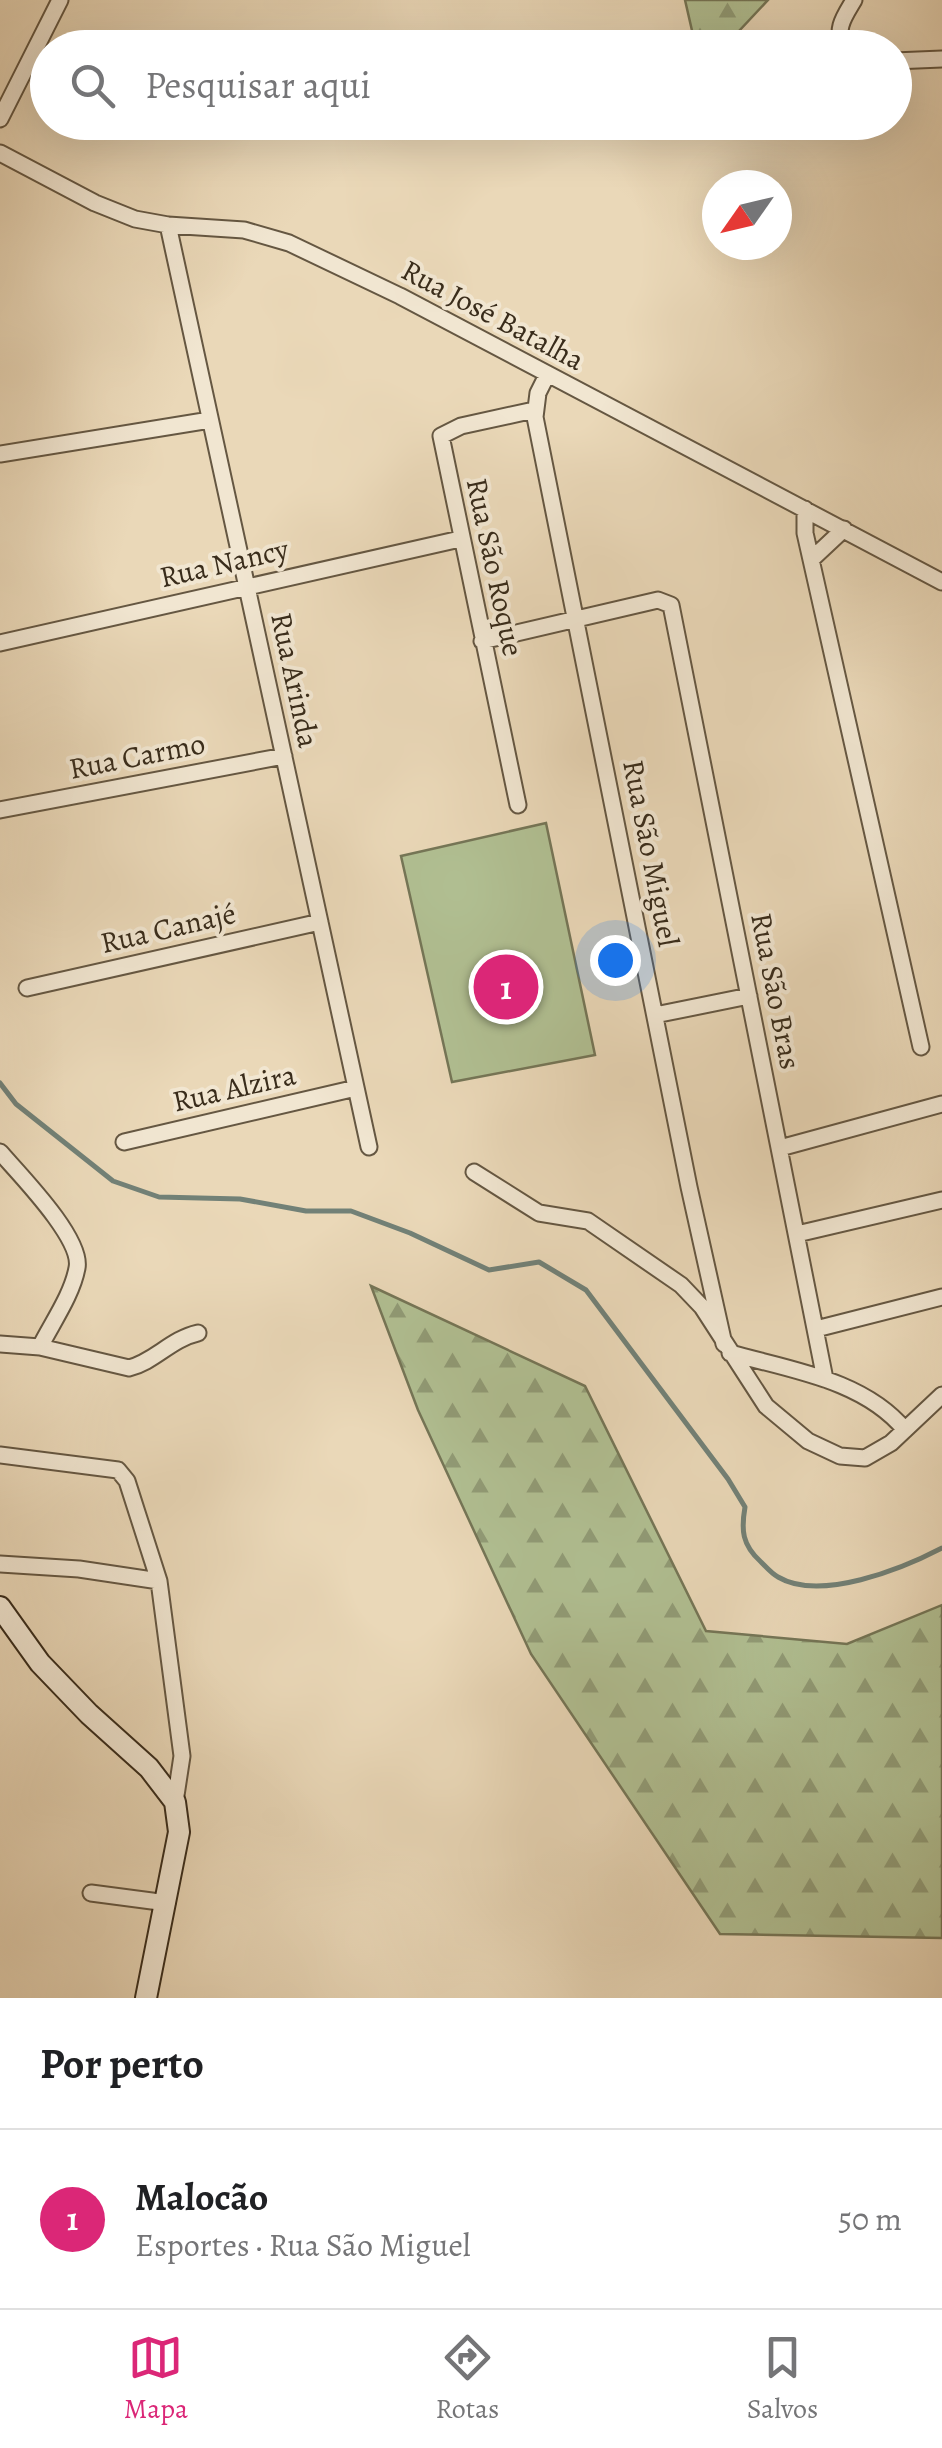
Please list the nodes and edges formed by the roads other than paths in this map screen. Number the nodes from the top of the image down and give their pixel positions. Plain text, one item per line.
1 (39, 0) edge
2 (854, 0) edge
3 (56, 7) edge
4 (44, 30) edge
5 (839, 30) edge
6 (30, 59) edge
7 (942, 59) edge
8 (912, 60) edge
9 (0, 119) edge
10 (0, 152) edge
11 (168, 224) junction
12 (546, 375) junction
13 (534, 410) junction
14 (210, 420) junction
15 (0, 454) edge
16 (804, 509) junction
17 (844, 530) junction
18 (460, 539) junction
19 (813, 558) junction
20 (942, 582) edge
21 (246, 586) junction
22 (577, 619) junction
23 (482, 641) junction
24 (0, 642) edge
25 (284, 756) junction
26 (518, 805) dead end
27 (0, 810) edge
28 (320, 922) junction
29 (27, 988) dead end
30 (749, 996) junction
31 (655, 1015) junction
32 (922, 1047) dead end
33 (356, 1088) junction
34 (942, 1104) edge
35 (124, 1142) dead end
36 (369, 1147) dead end
37 (780, 1148) junction
38 (2, 1159) edge
39 (474, 1172) dead end
40 (942, 1200) edge
41 (797, 1234) junction
42 (942, 1297) edge
43 (816, 1329) junction
44 (198, 1333) dead end
45 (0, 1344) edge
46 (40, 1347) junction
47 (727, 1348) junction
48 (826, 1380) junction
49 (942, 1395) edge
50 (906, 1430) junction
51 (0, 1455) edge
52 (0, 1564) edge
53 (159, 1581) junction
54 (0, 1608) edge
55 (175, 1802) junction
56 (91, 1893) dead end
57 (167, 1903) junction
58 (146, 1998) edge

1 - 3 street
2 - 5 street
3 - 4 street
6 - 9 street
7 - 8 street
10 - 11 street, Rua José Batalha
11 - 12 street, Rua José Batalha
11 - 14 street, Rua Arinda
12 - 13 street
12 - 16 street, Rua José Batalha
13 - 18 street, Rua São Roque
13 - 22 street, Rua São Miguel
14 - 15 street
14 - 21 street, Rua Arinda
16 - 17 street, Rua José Batalha
16 - 19 street
17 - 19 street
17 - 20 street, Rua José Batalha
18 - 21 street, Rua Nancy
18 - 23 street, Rua São Roque
19 - 32 street
21 - 24 street, Rua Nancy
21 - 25 street, Rua Arinda
22 - 23 street
22 - 30 street, Rua São Bras
22 - 31 street, Rua São Miguel
23 - 26 street, Rua São Roque
25 - 27 street, Rua Carmo
25 - 28 street, Rua Arinda
28 - 29 street, Rua Canajé
28 - 33 street, Rua Arinda
30 - 31 street
30 - 37 street, Rua São Bras
31 - 47 street, Rua São Miguel
33 - 35 street, Rua Alzira
33 - 36 street, Rua Arinda
34 - 37 street
37 - 41 street, Rua São Bras
38 - 46 street
39 - 47 street
40 - 41 street
41 - 43 street, Rua São Bras
42 - 43 street
43 - 48 street, Rua São Bras
44 - 46 street
45 - 46 street
47 - 48 street
47 - 50 street
48 - 50 street
49 - 50 street
51 - 53 street
52 - 53 street
53 - 55 street
54 - 55 street
55 - 57 street
56 - 57 street
57 - 58 street

